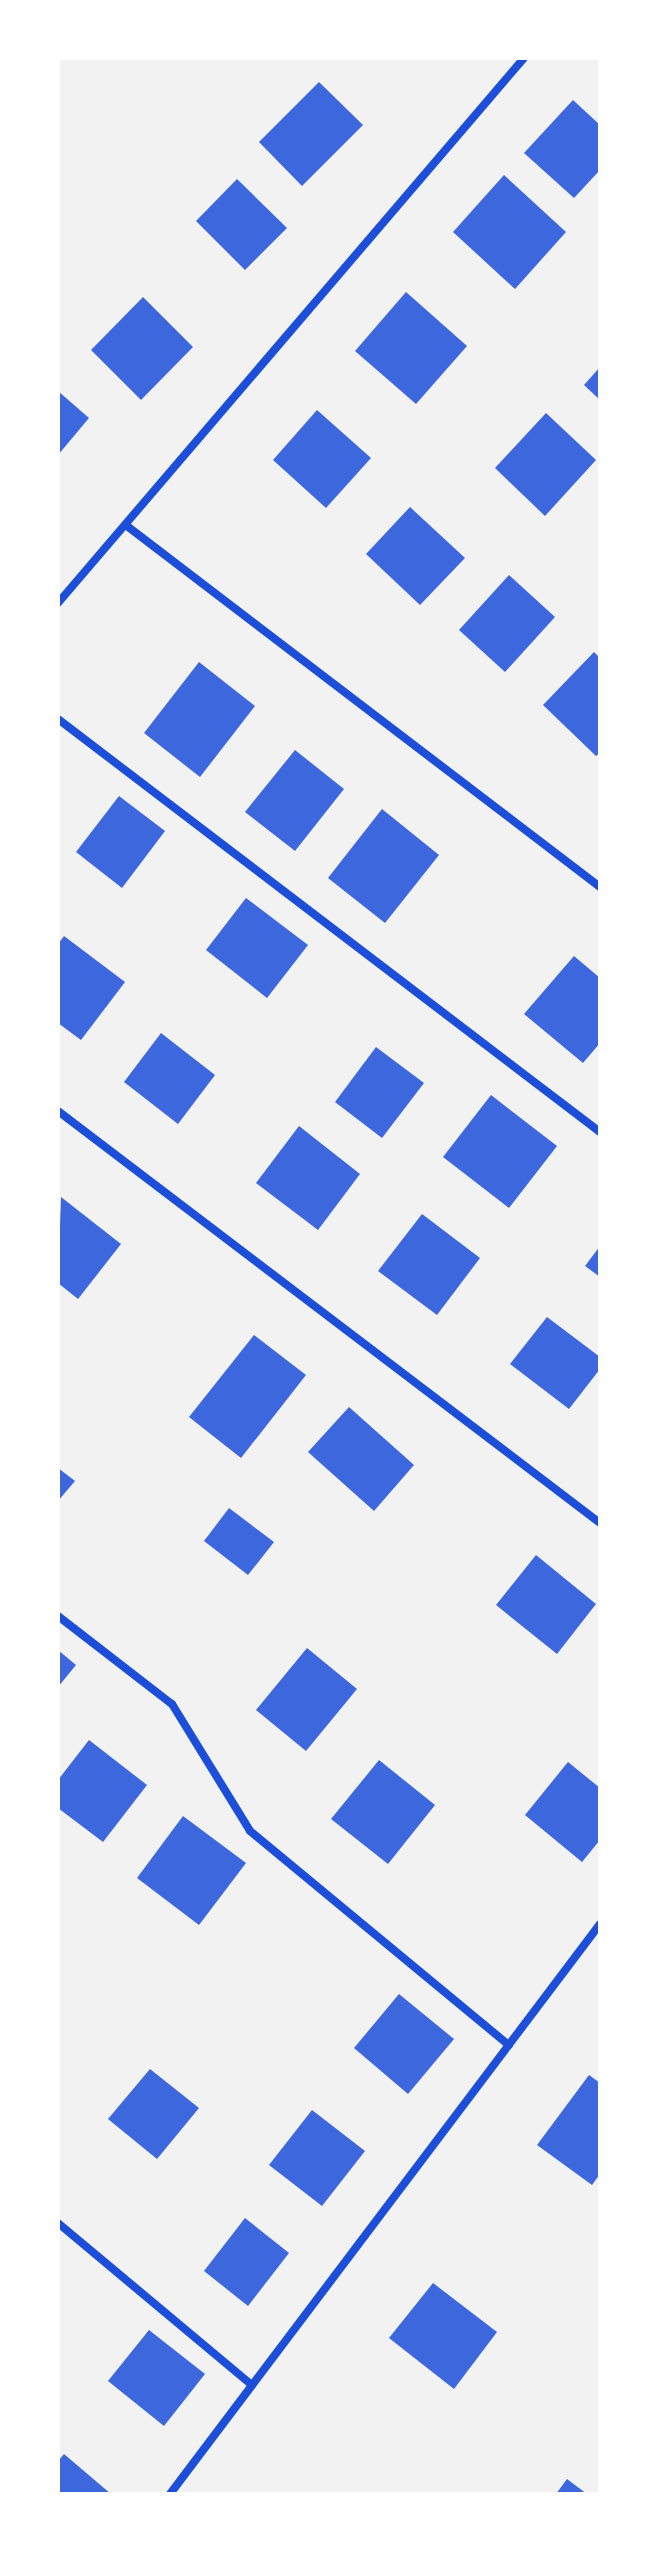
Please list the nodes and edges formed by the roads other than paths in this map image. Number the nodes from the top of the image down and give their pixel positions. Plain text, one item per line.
1 (524, 58) edge
2 (127, 526) junction
3 (58, 603) edge
4 (58, 719) edge
5 (600, 887) edge
6 (58, 1111) edge
7 (600, 1132) edge
8 (600, 1523) edge
9 (58, 1616) edge
10 (600, 1924) edge
11 (509, 2045) junction
12 (58, 2223) edge
13 (252, 2385) junction
14 (170, 2494) edge

1 - 2 street
2 - 3 street
2 - 5 street
4 - 7 street
6 - 8 street
9 - 11 street
10 - 11 street
11 - 13 street
12 - 13 street
13 - 14 street

